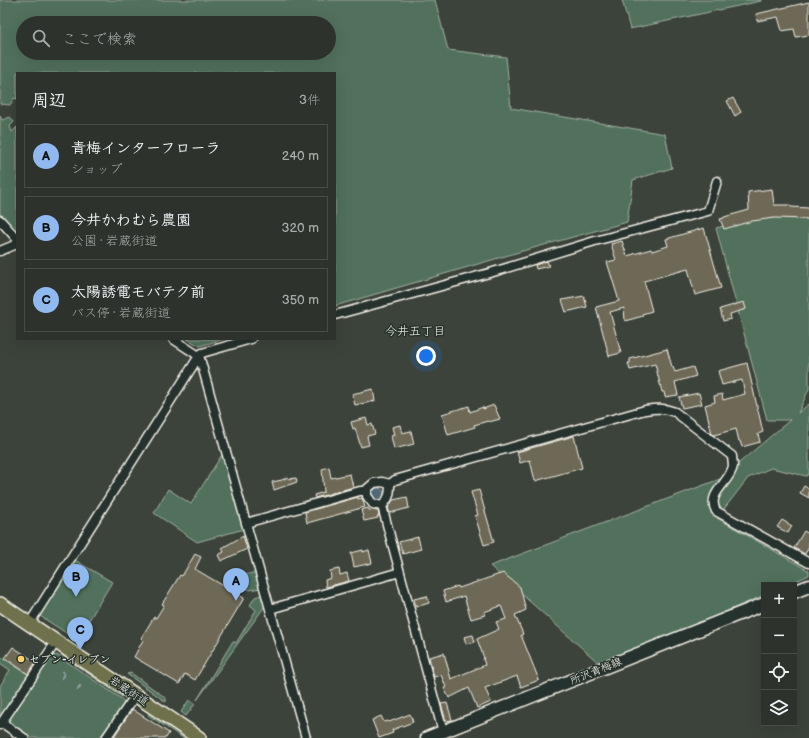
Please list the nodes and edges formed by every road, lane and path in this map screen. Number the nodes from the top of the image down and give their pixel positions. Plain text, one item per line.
1 (717, 181) dead end
2 (0, 220) edge
3 (16, 238) edge
4 (16, 244) edge
5 (0, 251) edge
6 (336, 315) edge
7 (175, 340) edge
8 (248, 340) edge
9 (199, 356) junction
10 (390, 484) junction
11 (367, 491) junction
12 (382, 506) junction
13 (246, 523) junction
14 (809, 563) edge
15 (400, 572) junction
16 (809, 586) edge
17 (797, 591) edge
18 (0, 604) edge
19 (761, 605) edge
20 (270, 609) junction
21 (29, 624) junction
22 (56, 642) junction
23 (135, 696) junction
24 (1, 724) edge
25 (443, 732) junction
26 (24, 738) edge
27 (106, 738) edge
28 (199, 738) edge
29 (306, 738) edge
30 (427, 738) edge

1 - 6 street
2 - 3 street
4 - 5 street
7 - 9 street
8 - 9 street
9 - 13 street
9 - 21 street
10 - 11 street
10 - 12 street
10 - 14 street
11 - 12 street
11 - 13 street
12 - 15 street
13 - 20 street
15 - 20 street
15 - 25 street
16 - 17 main road
18 - 21 main road, 岩蔵街道
19 - 25 main road, 所沢青梅線
20 - 29 street
21 - 22 main road, 岩蔵街道
22 - 23 main road, 岩蔵街道
22 - 24 street
23 - 27 street
23 - 28 main road, 岩蔵街道
24 - 26 street
25 - 30 main road, 所沢青梅線

